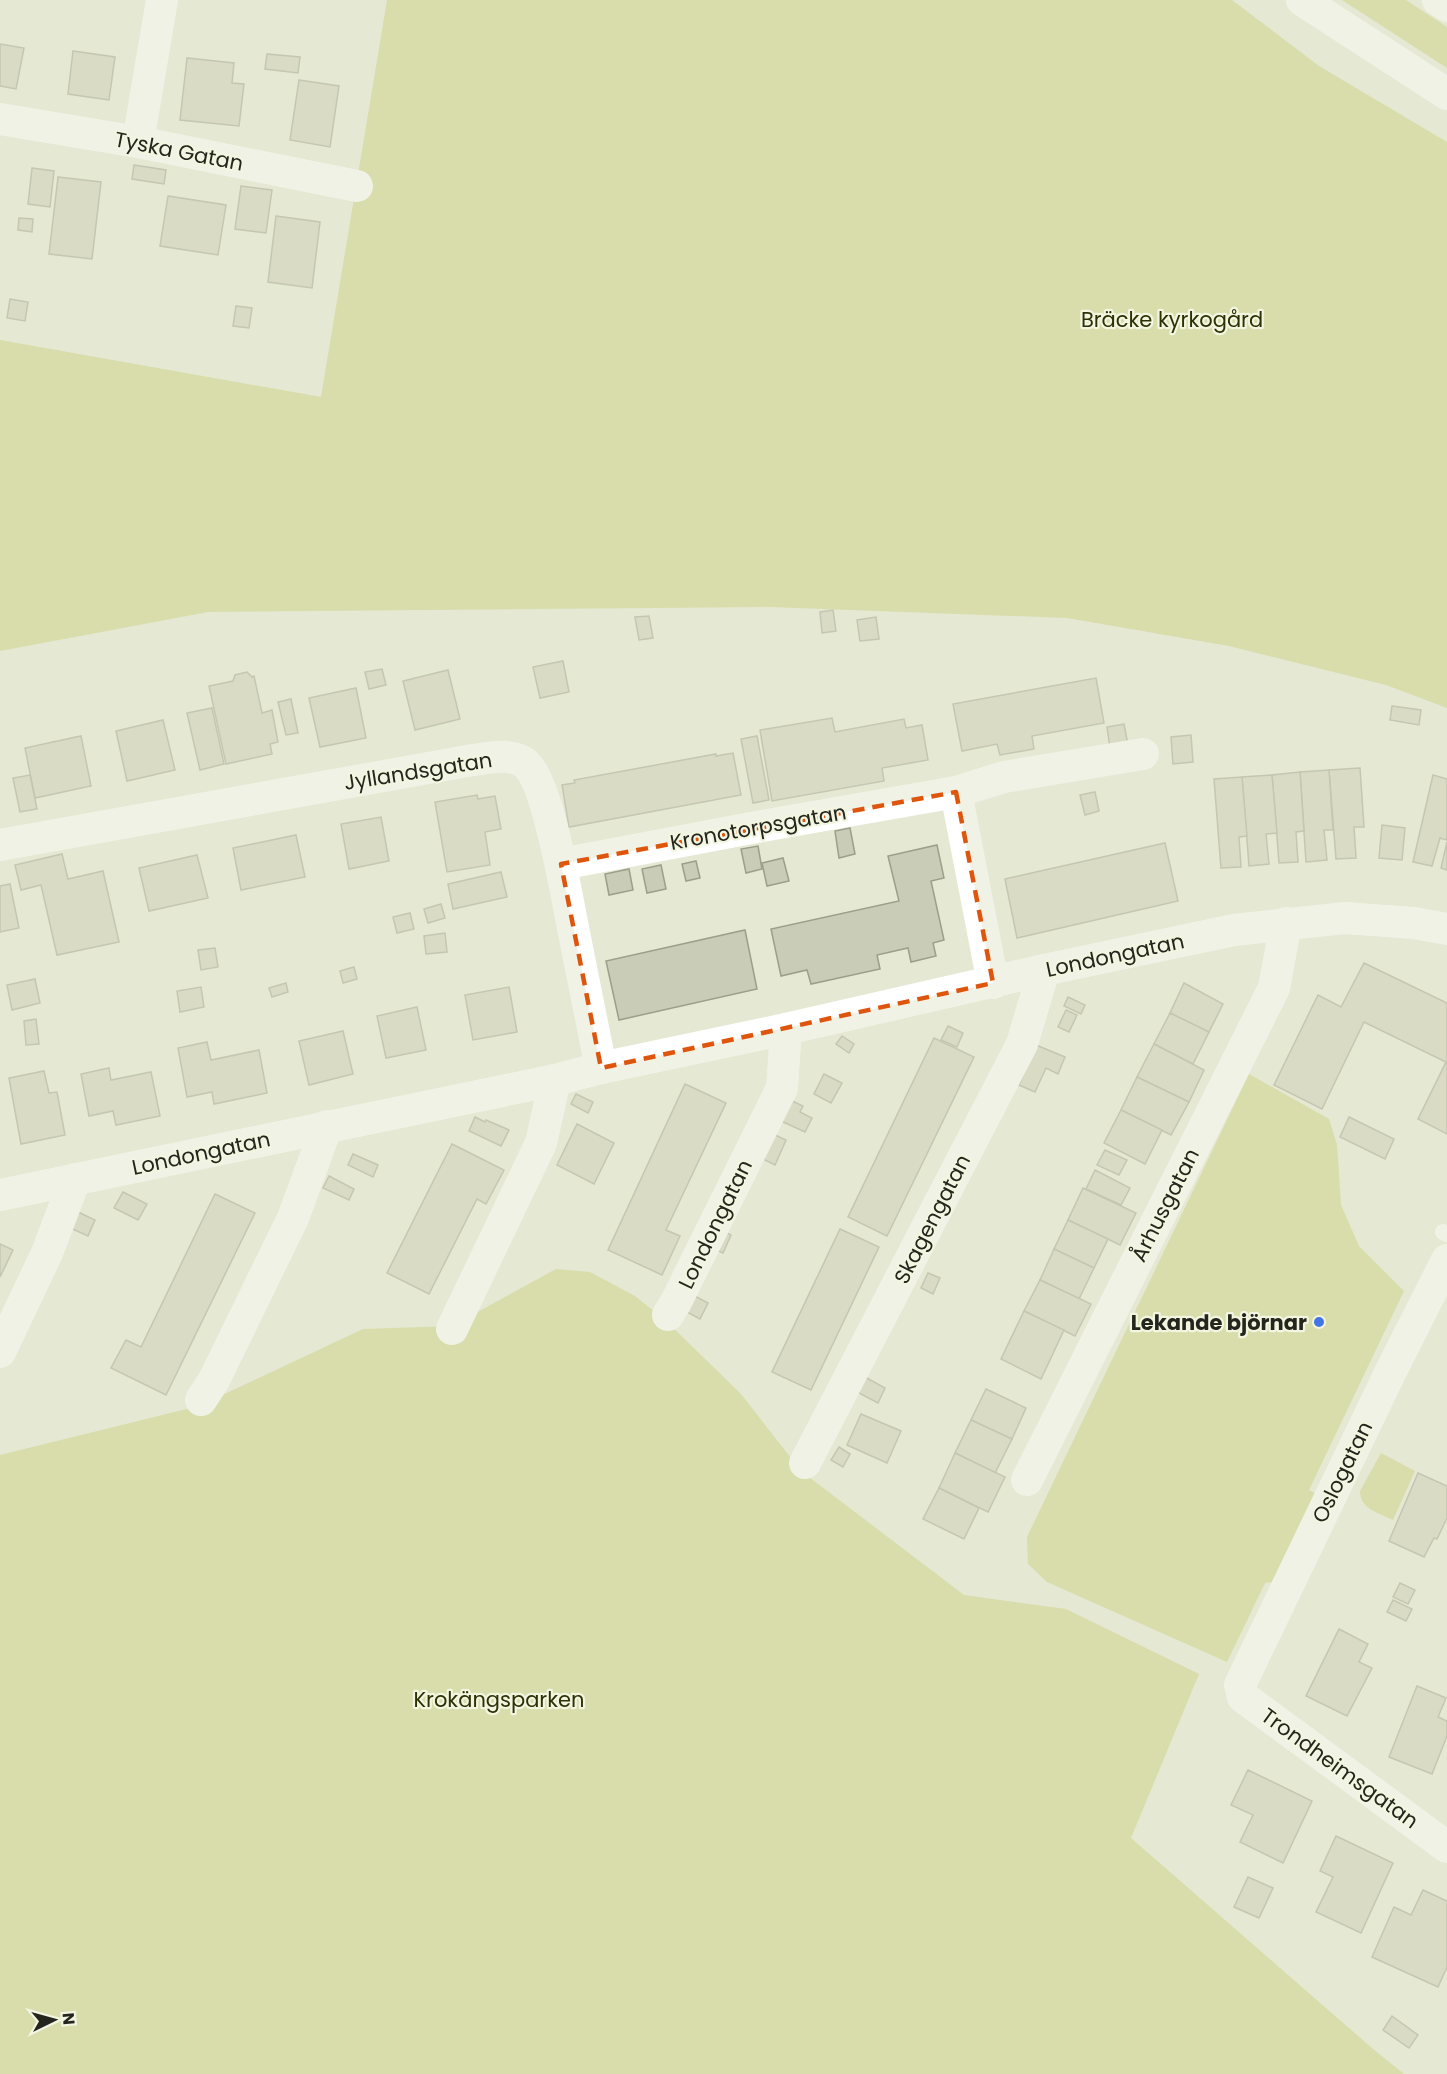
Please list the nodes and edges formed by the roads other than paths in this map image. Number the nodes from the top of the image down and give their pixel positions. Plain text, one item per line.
1 (162, 0) edge
2 (1302, 0) edge
3 (1438, 0) edge
4 (1447, 6) edge
5 (1447, 94) edge
6 (0, 119) edge
7 (138, 142) junction
8 (357, 186) dead end
9 (1143, 754) dead end
10 (956, 792) junction
11 (0, 845) edge
12 (561, 864) junction
13 (1286, 923) junction
14 (1447, 929) edge
15 (1044, 970) junction
16 (993, 982) junction
17 (786, 1029) junction
18 (601, 1068) junction
19 (555, 1080) junction
20 (327, 1126) junction
21 (75, 1179) junction
22 (0, 1195) edge
23 (1445, 1257) edge
24 (668, 1315) dead end
25 (452, 1329) dead end
26 (0, 1352) edge
27 (201, 1400) dead end
28 (805, 1463) dead end
29 (1028, 1480) dead end
30 (1240, 1685) joint
31 (1447, 1847) edge

1 - 7 street
2 - 5 street
3 - 4 street
6 - 7 street, Tyska Gatan
7 - 8 street, Tyska Gatan
9 - 10 street, Kronotorpsgatan
10 - 12 street, Kronotorpsgatan
10 - 16 street
11 - 12 street, Jyllandsgatan
12 - 18 street, Jyllandsgatan
13 - 14 street, Londongatan
13 - 15 street, Londongatan
13 - 29 street, Århusgatan
15 - 16 street, Londongatan
15 - 28 street, Skagengatan
16 - 17 street, Londongatan
17 - 18 street, Londongatan
17 - 24 street, Londongatan
18 - 19 street, Londongatan
19 - 20 street, Londongatan
19 - 25 street
20 - 21 street, Londongatan
20 - 27 street
21 - 22 street, Londongatan
21 - 26 street
23 - 30 street, Oslogatan
30 - 31 street, Trondheimsgatan

